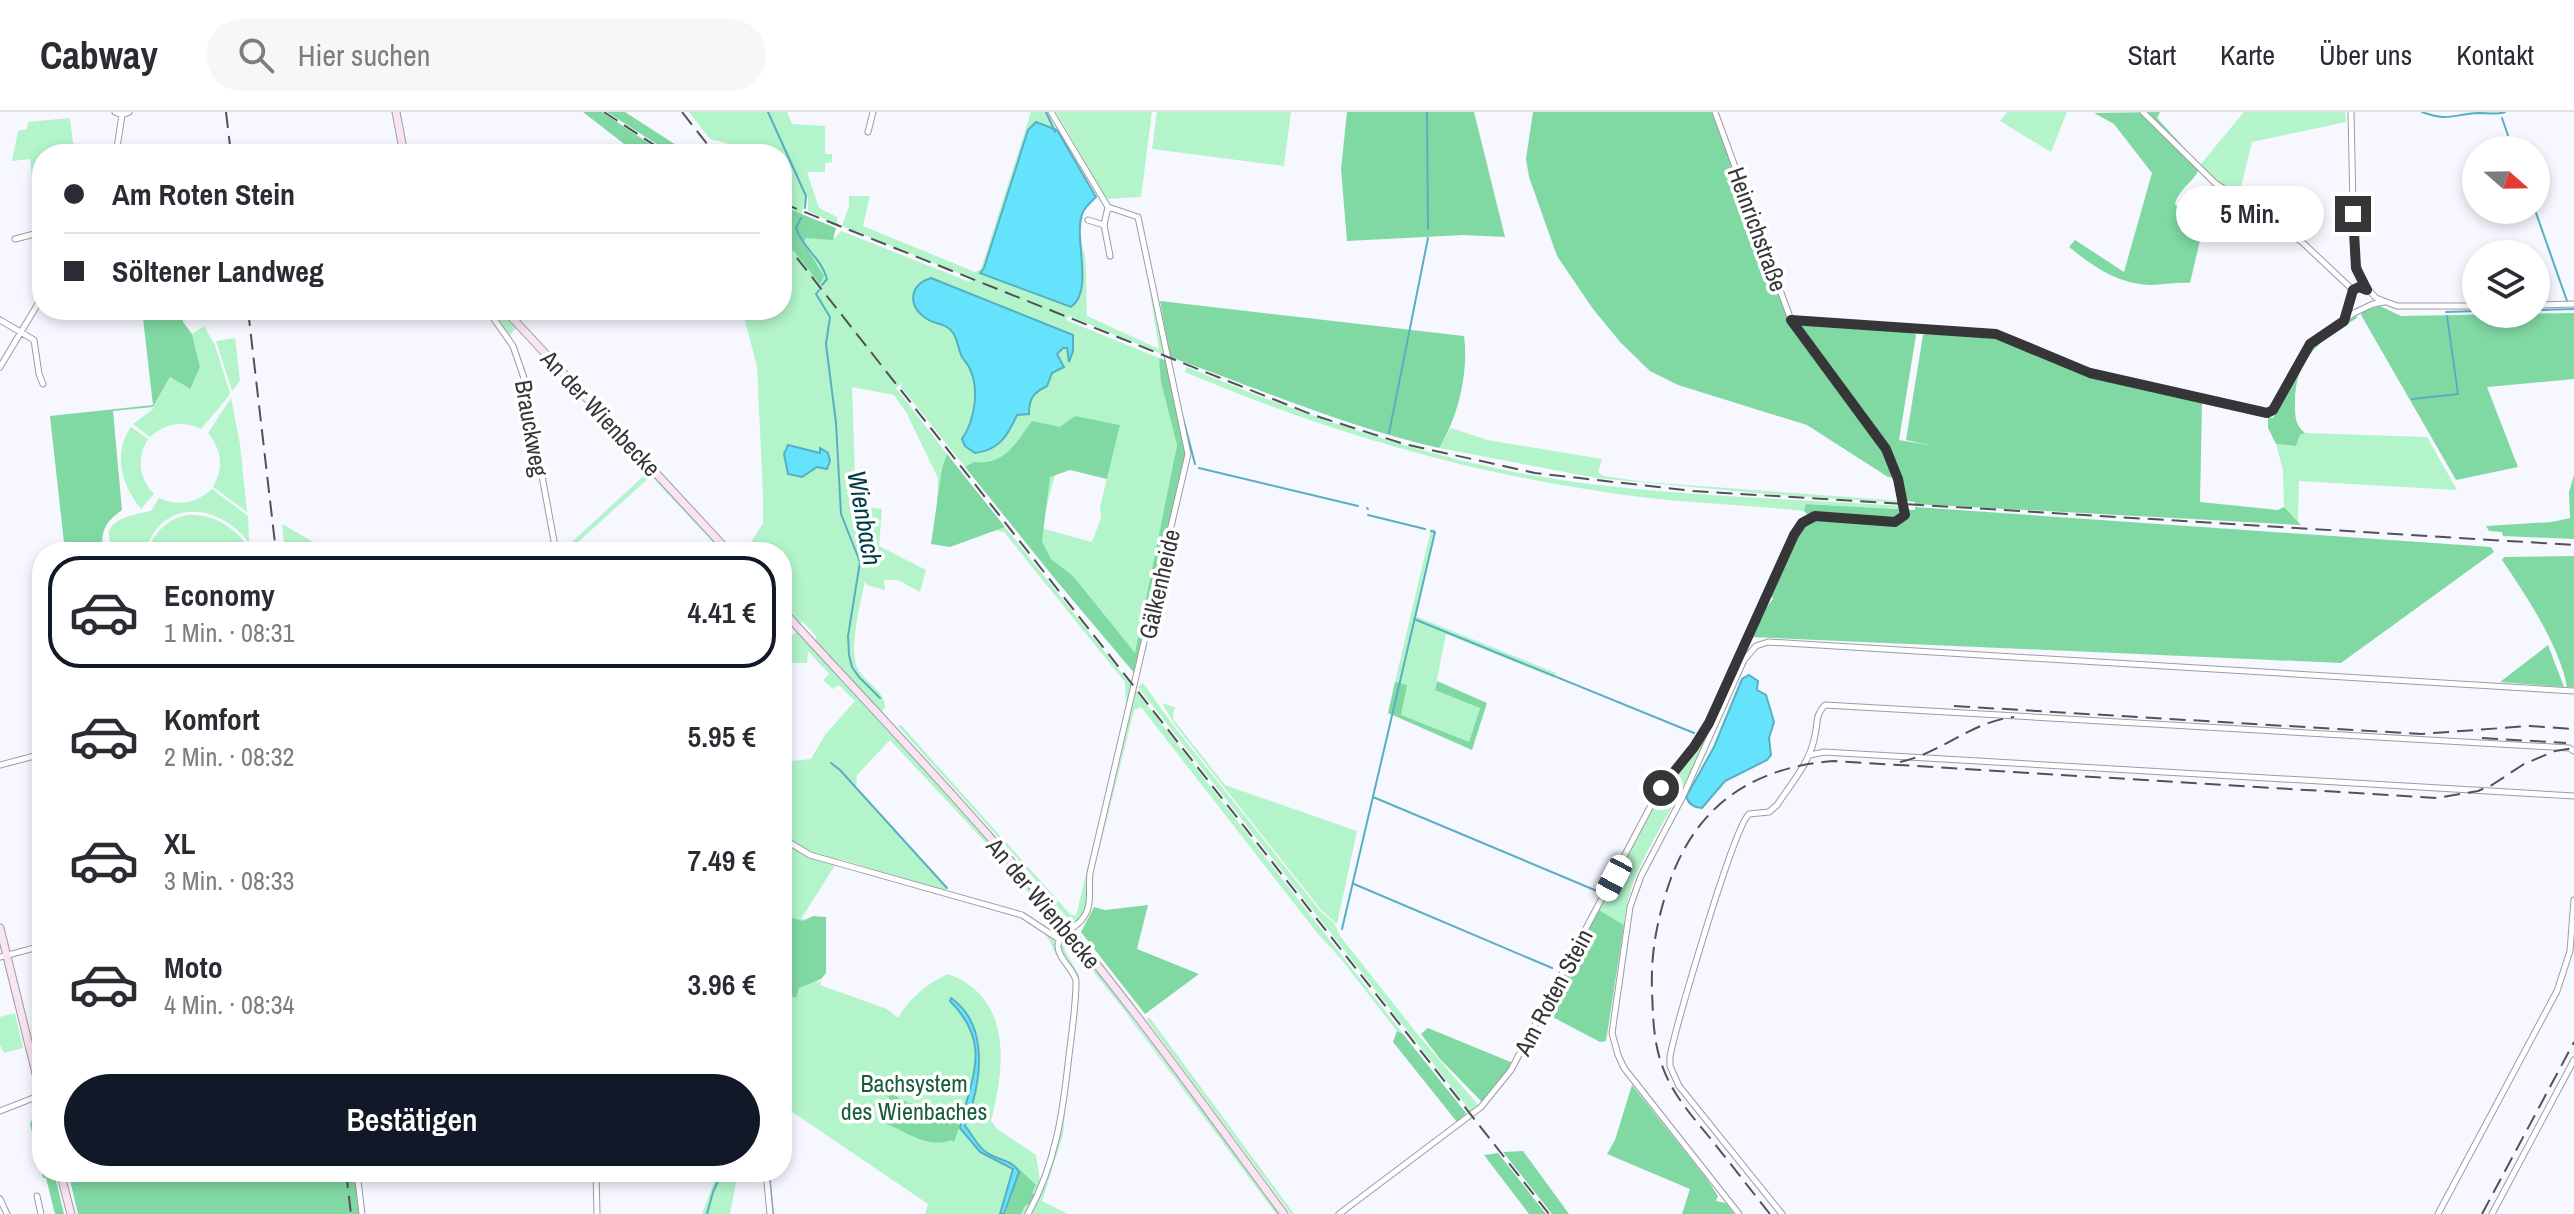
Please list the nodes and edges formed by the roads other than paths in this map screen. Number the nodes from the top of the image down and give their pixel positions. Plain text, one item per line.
1 (129, 112) edge
2 (396, 112) edge
3 (873, 112) edge
4 (1051, 112) edge
5 (1715, 112) edge
6 (2143, 112) edge
7 (2351, 112) edge
8 (118, 113) edge
9 (868, 132) dead end
10 (116, 144) edge
11 (402, 144) edge
12 (1108, 207) junction
13 (1088, 220) dead end
14 (1104, 225) junction
15 (32, 235) edge
16 (15, 239) dead end
17 (1110, 256) dead end
18 (2353, 290) junction
19 (2367, 290) junction
20 (2384, 302) junction
21 (2574, 304) edge
22 (2550, 305) edge
23 (2462, 306) edge
24 (2357, 312) junction
25 (32, 314) edge
26 (0, 320) edge
27 (495, 320) edge
28 (514, 320) edge
29 (1791, 320) junction
30 (2344, 321) junction
31 (22, 331) junction
32 (0, 367) edge
33 (43, 384) dead end
34 (1905, 505) joint
35 (554, 542) edge
36 (720, 542) edge
37 (792, 621) edge
38 (2574, 691) edge
39 (1814, 739) junction
40 (2572, 749) edge
41 (1824, 752) junction
42 (1809, 755) junction
43 (32, 757) edge
44 (0, 765) edge
45 (2574, 796) edge
46 (792, 844) edge
47 (2574, 900) edge
48 (0, 928) edge
49 (1070, 931) junction
50 (1060, 940) junction
51 (32, 949) edge
52 (3, 956) edge
53 (2574, 1060) edge
54 (32, 1061) edge
55 (32, 1100) edge
56 (0, 1111) edge
57 (63, 1182) edge
58 (358, 1182) edge
59 (596, 1182) edge
60 (767, 1182) edge
61 (37, 1196) dead end
62 (0, 1199) edge
63 (7, 1214) edge
64 (41, 1214) edge
65 (71, 1214) edge
66 (362, 1214) edge
67 (597, 1214) edge
68 (770, 1214) edge
69 (1028, 1214) edge
70 (1284, 1214) edge
71 (1339, 1214) edge
72 (1739, 1214) edge
73 (1782, 1214) edge
74 (2438, 1214) edge
75 (2492, 1214) edge

1 - 8 street
2 - 11 street
3 - 9 street
4 - 12 street
5 - 29 street, Heinrichstraße
6 - 18 street
7 - 19 street
8 - 10 street
12 - 14 street
12 - 49 street, Gälkenheide
13 - 14 street
14 - 17 street
15 - 16 street
18 - 19 street
18 - 24 street
18 - 30 street
19 - 20 street
20 - 23 street
20 - 24 street
21 - 22 street
24 - 30 street
25 - 31 street
26 - 31 street
27 - 35 street, Brauckweg
28 - 36 street, An der Wienbecke
29 - 30 street
29 - 34 street, Heinrichstraße
31 - 32 street
31 - 33 street
34 - 71 street, Am Roten Stein
37 - 49 street, An der Wienbecke
38 - 72 street
39 - 40 street
39 - 41 street
39 - 42 street
41 - 42 street
41 - 45 street
42 - 73 street
43 - 44 street
46 - 50 street
47 - 74 street
48 - 52 street
49 - 50 street, Gälkenheide
49 - 70 street, An der Wienbecke
50 - 69 street
51 - 52 street
52 - 54 street
53 - 75 street
55 - 56 street
57 - 65 street
58 - 66 street
59 - 67 street
60 - 68 street
61 - 64 street
62 - 63 street

